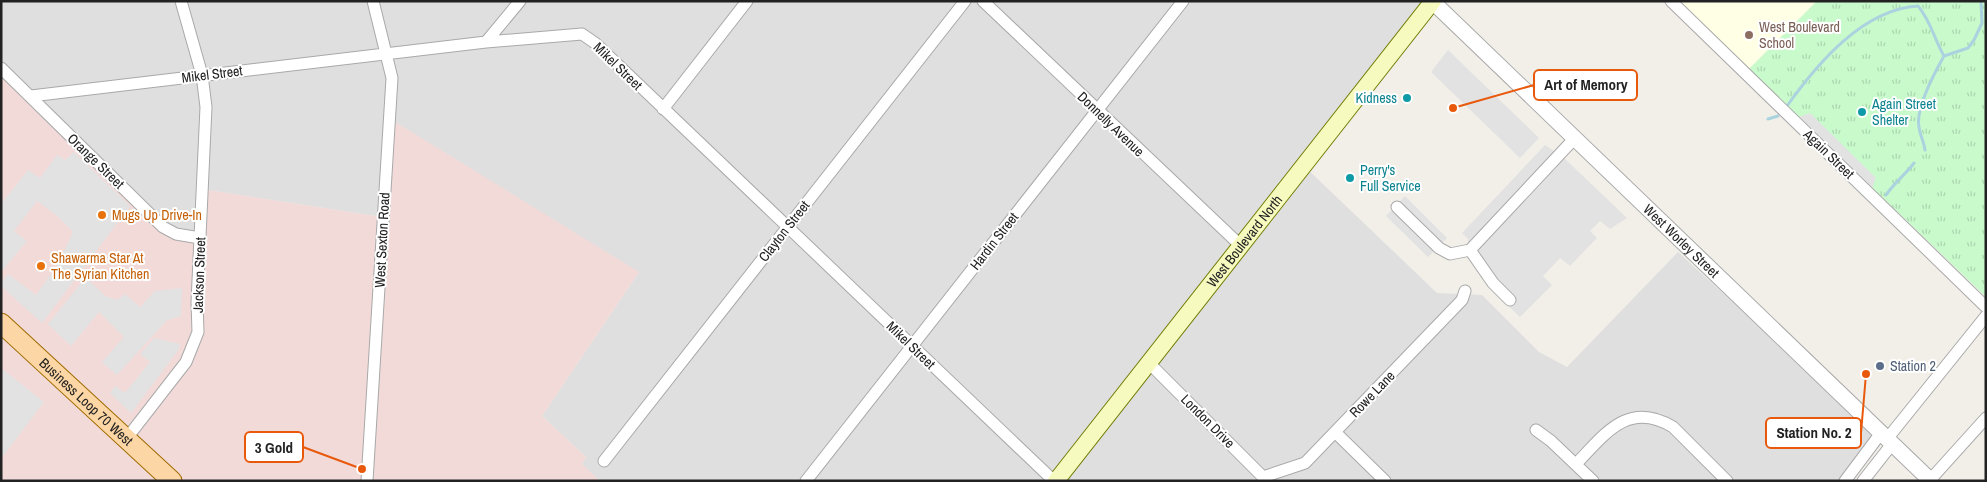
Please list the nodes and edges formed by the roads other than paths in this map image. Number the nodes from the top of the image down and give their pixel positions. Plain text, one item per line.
1 (182, 1) edge
2 (373, 1) edge
3 (520, 1) edge
4 (747, 1) edge
5 (965, 1) edge
6 (984, 1) edge
7 (1183, 1) edge
8 (1432, 1) edge
9 (1672, 1) edge
10 (486, 42) junction
11 (387, 54) junction
12 (1, 68) edge
13 (202, 75) junction
14 (31, 96) junction
15 (663, 109) junction
16 (1097, 110) junction
17 (1574, 139) junction
18 (1397, 207) dead end
19 (788, 226) junction
20 (200, 238) junction
21 (1240, 245) junction
22 (1470, 250) junction
23 (1465, 291) dead end
24 (1510, 300) dead end
25 (1986, 307) edge
26 (1986, 316) edge
27 (1, 323) edge
28 (912, 345) junction
29 (1149, 362) junction
30 (1986, 418) edge
31 (1536, 430) dead end
32 (1335, 432) junction
33 (127, 438) junction
34 (1887, 439) junction
35 (604, 461) dead end
36 (1576, 464) junction
37 (1264, 479) edge
38 (1930, 480) edge
39 (172, 481) edge
40 (367, 481) edge
41 (806, 481) edge
42 (1055, 481) edge
43 (1385, 481) edge
44 (1593, 481) edge
45 (1727, 481) edge
46 (1844, 481) edge
47 (1863, 481) edge

1 - 13 street, Jackson Street
2 - 11 street, West Sexton Road
3 - 10 street
4 - 15 street
5 - 19 street, Clayton Street
6 - 16 street, Donnelly Avenue
7 - 16 street, Hardin Street
8 - 17 street, West Worley Street
8 - 21 main road, West Boulevard North
9 - 25 street, Again Street
10 - 11 street, Mikel Street
10 - 15 street, Mikel Street
11 - 13 street, Mikel Street
11 - 40 street, West Sexton Road
12 - 14 street, Orange Street
13 - 14 street, Mikel Street
13 - 20 street, Jackson Street
14 - 20 street, Orange Street
15 - 19 street, Mikel Street
16 - 21 street, Donnelly Avenue
16 - 28 street, Hardin Street
17 - 22 street
17 - 34 street, West Worley Street
18 - 22 street
19 - 28 street, Mikel Street
19 - 35 street, Clayton Street
20 - 33 street, Jackson Street
21 - 29 main road, West Boulevard North
22 - 24 street
23 - 32 street, Rowe Lane
26 - 34 street
27 - 33 main road, Business Loop 70 West
28 - 41 street, Hardin Street
28 - 42 street, Mikel Street
29 - 37 street, London Drive
29 - 42 main road, West Boulevard North
30 - 38 street
31 - 36 street
32 - 37 street, Rowe Lane
32 - 43 street
33 - 39 main road, Business Loop 70 West
34 - 38 street, West Worley Street
34 - 46 street
34 - 47 street
36 - 44 street
36 - 45 street

